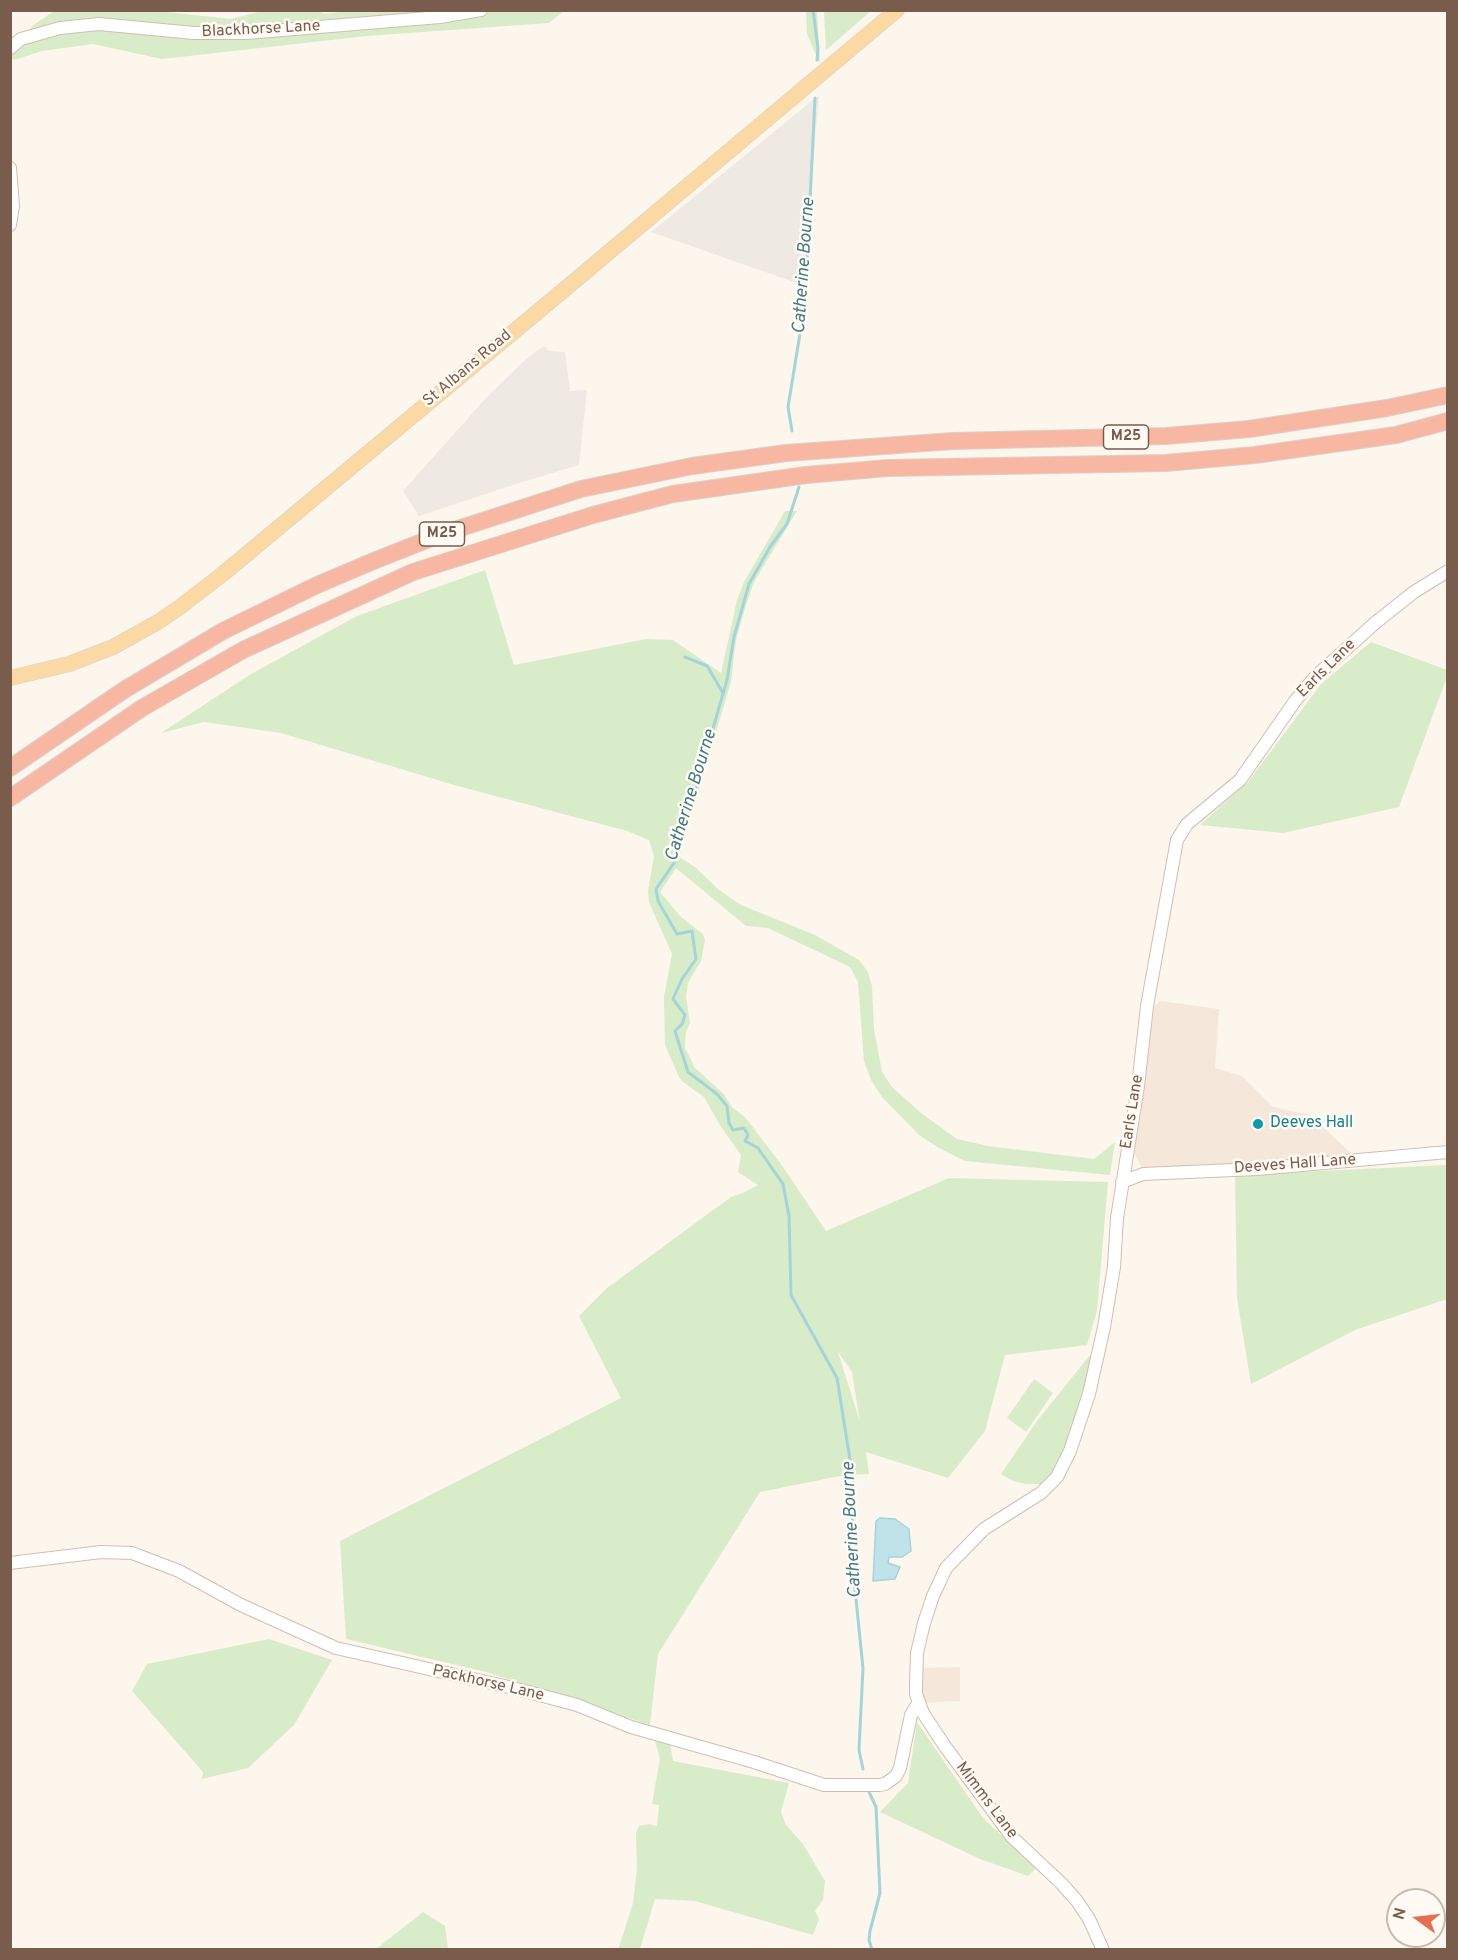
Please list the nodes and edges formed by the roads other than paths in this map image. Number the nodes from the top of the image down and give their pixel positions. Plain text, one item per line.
1 (481, 10) edge
2 (897, 10) edge
3 (10, 48) edge
4 (10, 168) edge
5 (10, 225) edge
6 (1448, 395) edge
7 (1448, 421) edge
8 (1448, 572) edge
9 (10, 678) edge
10 (10, 768) edge
11 (10, 798) edge
12 (1448, 1152) edge
13 (1126, 1159) junction
14 (1143, 1174) junction
15 (1122, 1182) junction
16 (10, 1563) edge
17 (918, 1703) junction
18 (1103, 1950) edge

1 - 3 street, Blackhorse Lane
2 - 9 main road, St Albans Road
4 - 5 street
6 - 10 highway, M25
7 - 11 highway, M25
8 - 13 street, Earls Lane
12 - 14 street, Deeves Hall Lane
13 - 14 street
13 - 15 street, Earls Lane
14 - 15 street, Deeves Hall Lane
15 - 17 street, Earls Lane
16 - 17 street, Packhorse Lane
17 - 18 street, Mimms Lane

